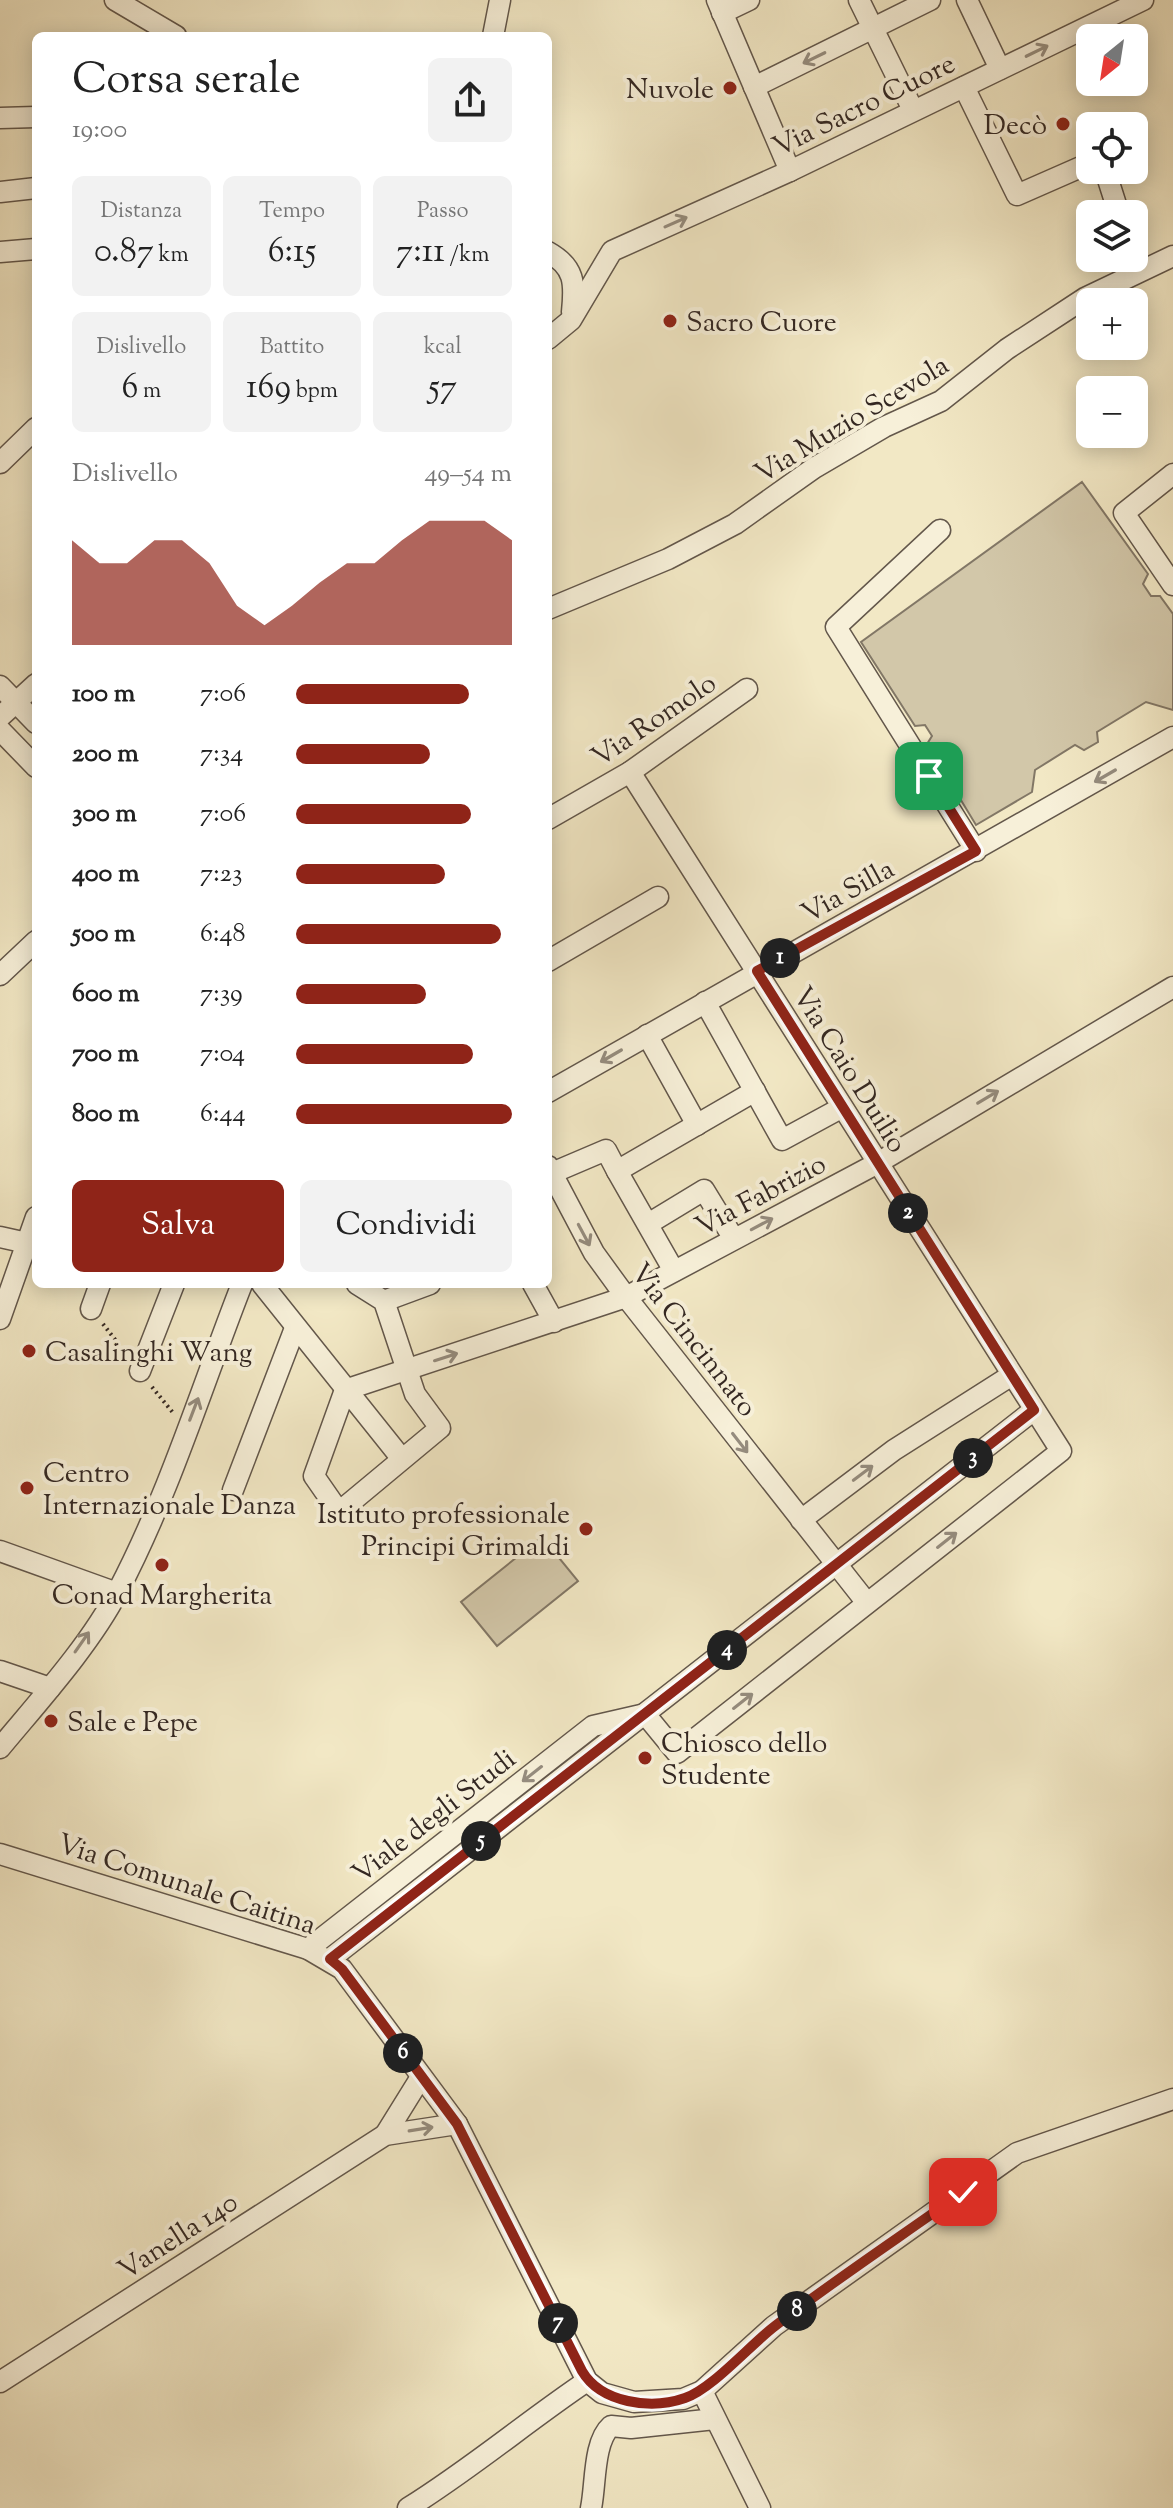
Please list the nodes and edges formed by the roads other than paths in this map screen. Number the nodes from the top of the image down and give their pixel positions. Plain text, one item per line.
1 (115, 0) edge
2 (500, 0) edge
3 (749, 0) edge
4 (859, 0) edge
5 (930, 0) edge
6 (967, 0) edge
7 (1143, 0) edge
8 (719, 6) edge
9 (873, 28) junction
10 (169, 32) edge
11 (494, 32) edge
12 (1000, 69) junction
13 (754, 87) junction
14 (964, 87) junction
15 (913, 110) junction
16 (32, 117) edge
17 (0, 118) edge
18 (1076, 169) edge
19 (790, 171) junction
20 (32, 188) edge
21 (2, 191) edge
22 (32, 249) edge
23 (0, 252) edge
24 (552, 255) edge
25 (1173, 256) edge
26 (1148, 262) edge
27 (1124, 272) edge
28 (571, 320) junction
29 (552, 336) edge
30 (32, 432) edge
31 (0, 463) edge
32 (1173, 474) edge
33 (940, 530) dead end
34 (1173, 585) edge
35 (552, 607) edge
36 (0, 686) edge
37 (32, 688) edge
38 (747, 689) dead end
39 (16, 702) junction
40 (0, 717) edge
41 (32, 719) edge
42 (0, 730) edge
43 (1173, 737) edge
44 (32, 763) edge
45 (630, 772) junction
46 (552, 817) edge
47 (976, 851) junction
48 (658, 897) dead end
49 (32, 945) edge
50 (552, 959) edge
51 (757, 971) junction
52 (0, 975) edge
53 (1173, 987) edge
54 (705, 1002) junction
55 (647, 1035) junction
56 (552, 1090) edge
57 (755, 1091) junction
58 (841, 1108) junction
59 (697, 1125) junction
60 (876, 1164) junction
61 (552, 1168) edge
62 (617, 1171) junction
63 (552, 1173) edge
64 (648, 1224) junction
65 (32, 1229) edge
66 (0, 1237) edge
67 (734, 1239) junction
68 (27, 1243) junction
69 (674, 1271) junction
70 (99, 1288) edge
71 (172, 1288) edge
72 (240, 1288) edge
73 (265, 1288) edge
74 (363, 1288) edge
75 (419, 1288) edge
76 (535, 1288) edge
77 (626, 1297) junction
78 (384, 1301) junction
79 (91, 1309) dead end
80 (0, 1319) edge
81 (554, 1322) junction
82 (295, 1328) junction
83 (408, 1369) junction
84 (140, 1371) dead end
85 (1012, 1375) junction
86 (345, 1390) junction
87 (1034, 1410) junction
88 (402, 1459) junction
89 (233, 1490) dead end
90 (807, 1528) junction
91 (0, 1551) edge
92 (836, 1565) junction
93 (117, 1593) junction
94 (867, 1603) junction
95 (0, 1671) edge
96 (50, 1688) junction
97 (645, 1714) junction
98 (0, 1748) edge
99 (0, 1854) edge
100 (308, 1949) junction
101 (330, 1959) junction
102 (421, 2077) junction
103 (1173, 2099) edge
104 (457, 2124) junction
105 (385, 2135) junction
106 (587, 2381) junction
107 (0, 2382) edge
108 (702, 2391) junction
109 (715, 2419) junction
110 (408, 2508) edge
111 (591, 2508) edge
112 (760, 2508) edge

1 - 10 street
2 - 11 street
3 - 8 street
4 - 9 street
5 - 9 street
6 - 12 street
12 -> 7 street, Via Sacro Cuore
8 - 13 street
9 -> 13 street
9 - 15 street
12 - 14 street, Via Sacro Cuore
13 - 19 street
14 - 15 street, Via Sacro Cuore
14 - 18 street
15 - 19 street, Via Sacro Cuore
16 - 17 street
28 -> 19 street, Via Sacro Cuore
20 - 21 street
22 - 23 street
24 - 28 street
25 - 26 street, Via Muzio Scevola
27 - 35 street, Via Muzio Scevola
28 - 29 street
30 - 31 street
32 - 34 street
33 - 47 street
36 - 39 street
37 - 39 street
38 - 45 street, Via Romolo
39 - 40 street
39 - 41 street
42 - 44 street
43 -> 47 street, Via Silla
45 - 46 street, Via Romolo
45 - 51 street, Via Caio Duilio
47 - 51 street, Via Silla
48 - 50 street
49 - 52 street
51 - 54 street, Via Silla
51 - 58 street, Via Caio Duilio
60 -> 53 street, Via Fabrizio
54 - 55 street, Via Silla
54 - 57 street
55 -> 56 street, Via Silla
55 - 59 street
57 - 58 street
57 - 59 street
58 - 60 street, Via Caio Duilio
59 - 62 street
67 -> 60 street, Via Fabrizio
60 - 85 street, Via Caio Duilio
61 - 62 street
62 - 64 street
63 -> 77 street, Via Cincinnato
64 - 67 street
64 - 69 street
65 - 68 street
66 - 68 street
67 - 69 street, Via Fabrizio
68 - 80 street
69 - 77 street, Via Fabrizio
70 - 79 street
71 - 84 street
93 -> 72 street
73 - 82 street
74 - 78 street
75 - 78 street
76 - 81 street
77 - 81 street, Via Fabrizio
77 -> 90 street, Via Cincinnato
78 - 83 street
83 -> 81 street, Via Fabrizio
82 - 86 street
82 - 89 street
83 - 86 street, Via Fabrizio
83 - 88 street
85 - 87 street, Via Caio Duilio
90 -> 85 street
86 - 88 street
86 - 88 street
87 - 92 street, Viale degli Studi
94 -> 87 street, Via Caio Duilio
90 - 92 street, Via Cincinnato
91 - 93 street
92 - 94 street, Via Cincinnato
92 - 97 street, Viale degli Studi
96 -> 93 street
97 -> 94 street
95 - 96 street
96 - 98 street
97 -> 100 street, Viale degli Studi
97 - 101 street, Viale degli Studi
99 - 100 street, Via Comunale Caitina
100 - 101 street, Via Comunale Caitina
101 - 102 street, Via Comunale Caitina
102 - 104 street, Via Comunale Caitina
102 - 105 street
103 - 108 street
105 -> 104 street
104 - 106 street, Via Comunale Caitina
105 - 107 street, Vanella 140
106 - 108 street
106 - 110 street
108 - 109 street
109 - 111 street
109 - 112 street

